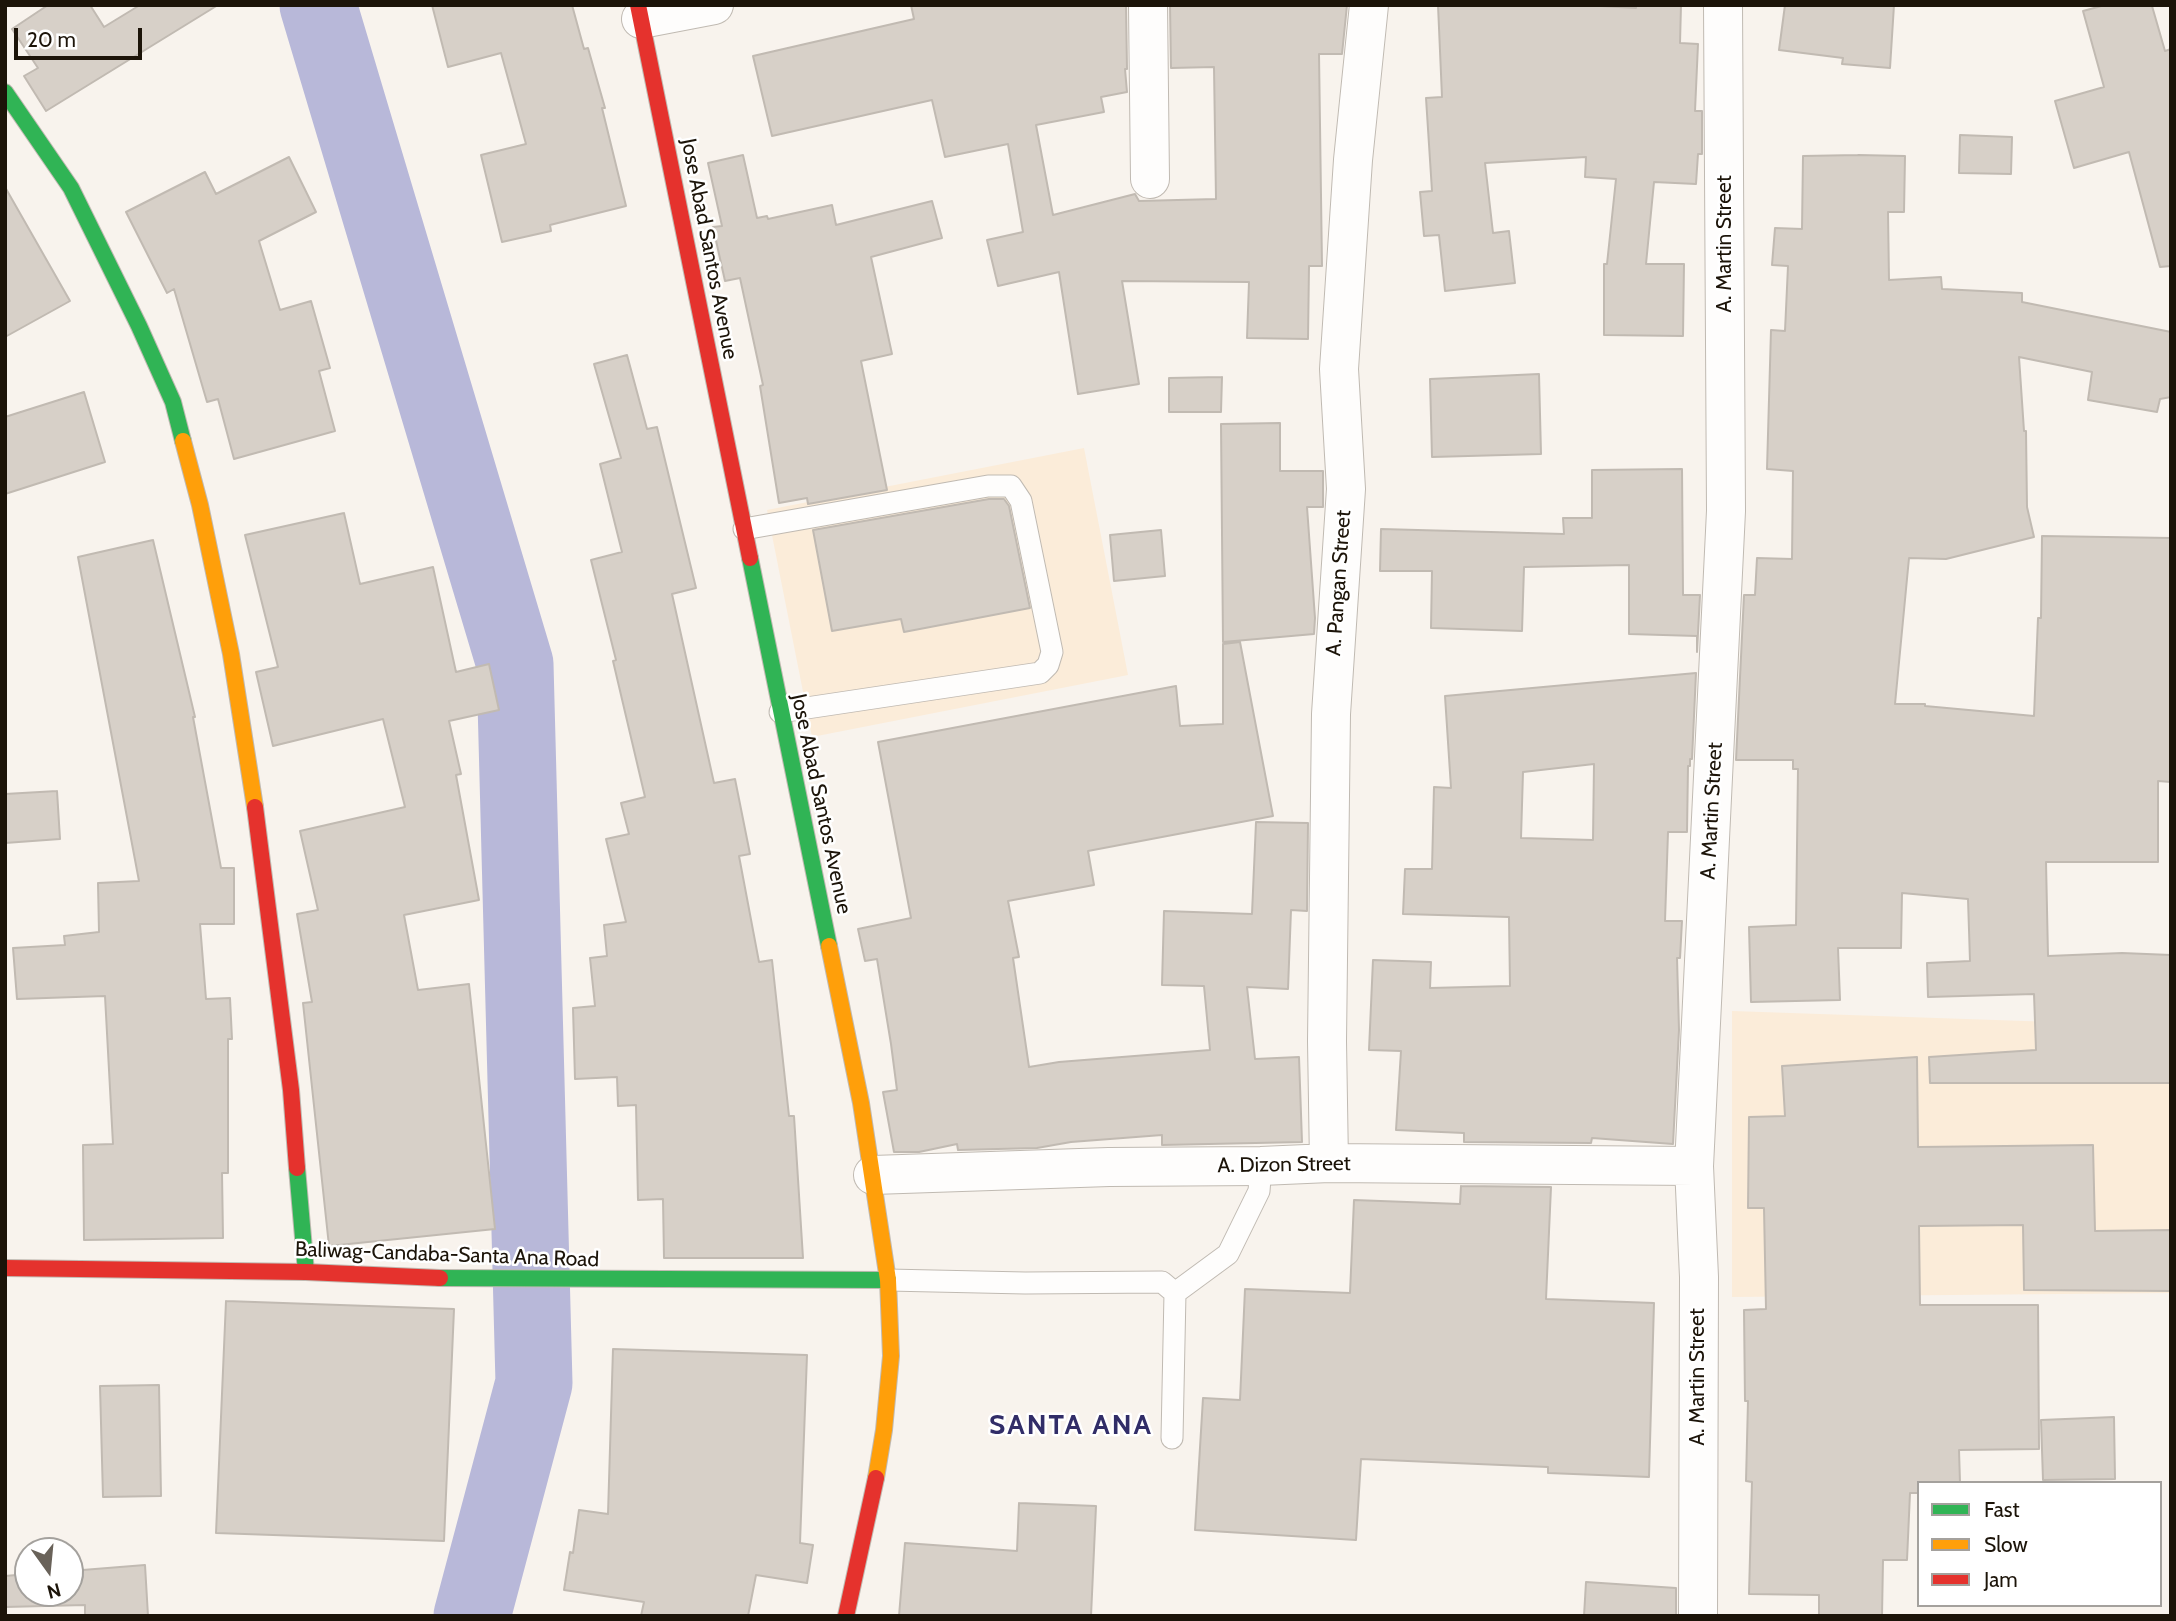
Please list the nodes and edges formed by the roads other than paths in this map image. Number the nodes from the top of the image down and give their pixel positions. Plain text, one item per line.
1 (714, 5) edge
2 (1149, 5) edge
3 (1368, 5) edge
4 (1723, 5) edge
5 (639, 12) edge
6 (5, 93) edge
7 (1150, 179) dead end
8 (744, 529) junction
9 (780, 712) junction
10 (1329, 1163) junction
11 (1261, 1166) junction
12 (1694, 1166) junction
13 (873, 1175) junction
14 (5, 1268) edge
15 (306, 1272) junction
16 (888, 1280) junction
17 (1175, 1293) junction
18 (1172, 1438) dead end
19 (846, 1616) edge
20 (1698, 1616) edge

1 - 5 street
2 - 7 street
3 - 10 street, A. Pangan Street
4 - 12 street, A. Martin Street
5 - 8 main road, Jose Abad Santos Avenue
6 - 15 main road
8 - 9 main road, Jose Abad Santos Avenue
8 - 9 lane
9 - 13 main road, Jose Abad Santos Avenue
10 - 11 street, A. Dizon Street
10 - 12 street, A. Dizon Street
11 - 13 street, A. Dizon Street
11 - 17 lane
12 - 20 street, A. Martin Street
13 - 16 main road, Jose Abad Santos Avenue
14 - 15 main road, Baliwag-Candaba-Santa Ana Road
15 - 16 main road, Baliwag-Candaba-Santa Ana Road
16 - 17 lane
16 - 19 main road, Jose Abad Santos Avenue
17 - 18 lane

